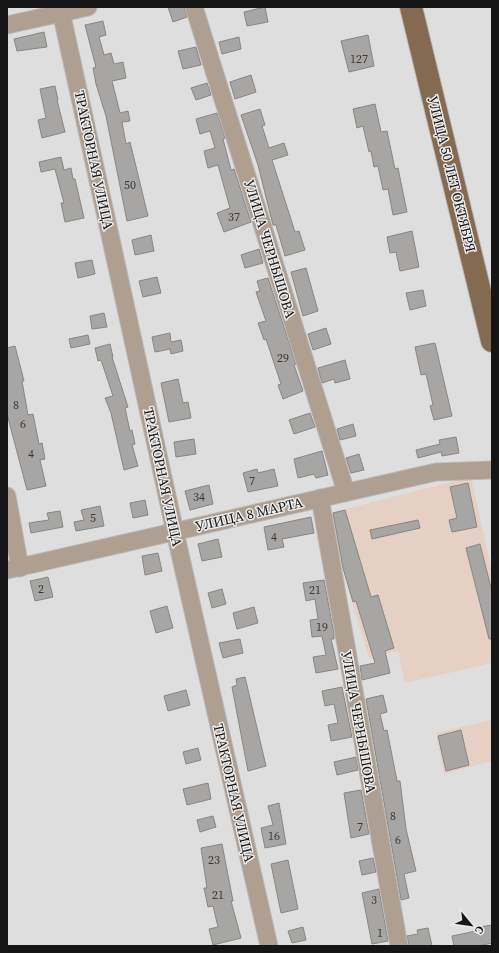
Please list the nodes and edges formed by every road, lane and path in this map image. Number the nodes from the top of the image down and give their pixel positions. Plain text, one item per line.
1 (88, 7) edge
2 (194, 7) edge
3 (411, 7) edge
4 (61, 10) edge
5 (7, 25) edge
6 (492, 341) edge
7 (492, 470) edge
8 (346, 492) junction
9 (7, 496) edge
10 (320, 498) junction
11 (175, 532) junction
12 (14, 569) edge
13 (269, 946) edge
14 (399, 946) edge

1 - 4 street
2 - 8 street, УЛИЦА ЧЕРНЫШОВА
3 - 6 main road, УЛИЦА 50 ЛЕТ ОКТЯБРЯ
4 - 5 street
4 - 11 street, ТРАКТОРНАЯ УЛИЦА
7 - 8 street, УЛИЦА 8 МАРТА
8 - 10 street, УЛИЦА 8 МАРТА
9 - 12 street
10 - 11 street, УЛИЦА 8 МАРТА
10 - 14 street, УЛИЦА ЧЕРНЫШОВА
11 - 12 street, УЛИЦА 8 МАРТА
11 - 13 street, ТРАКТОРНАЯ УЛИЦА

